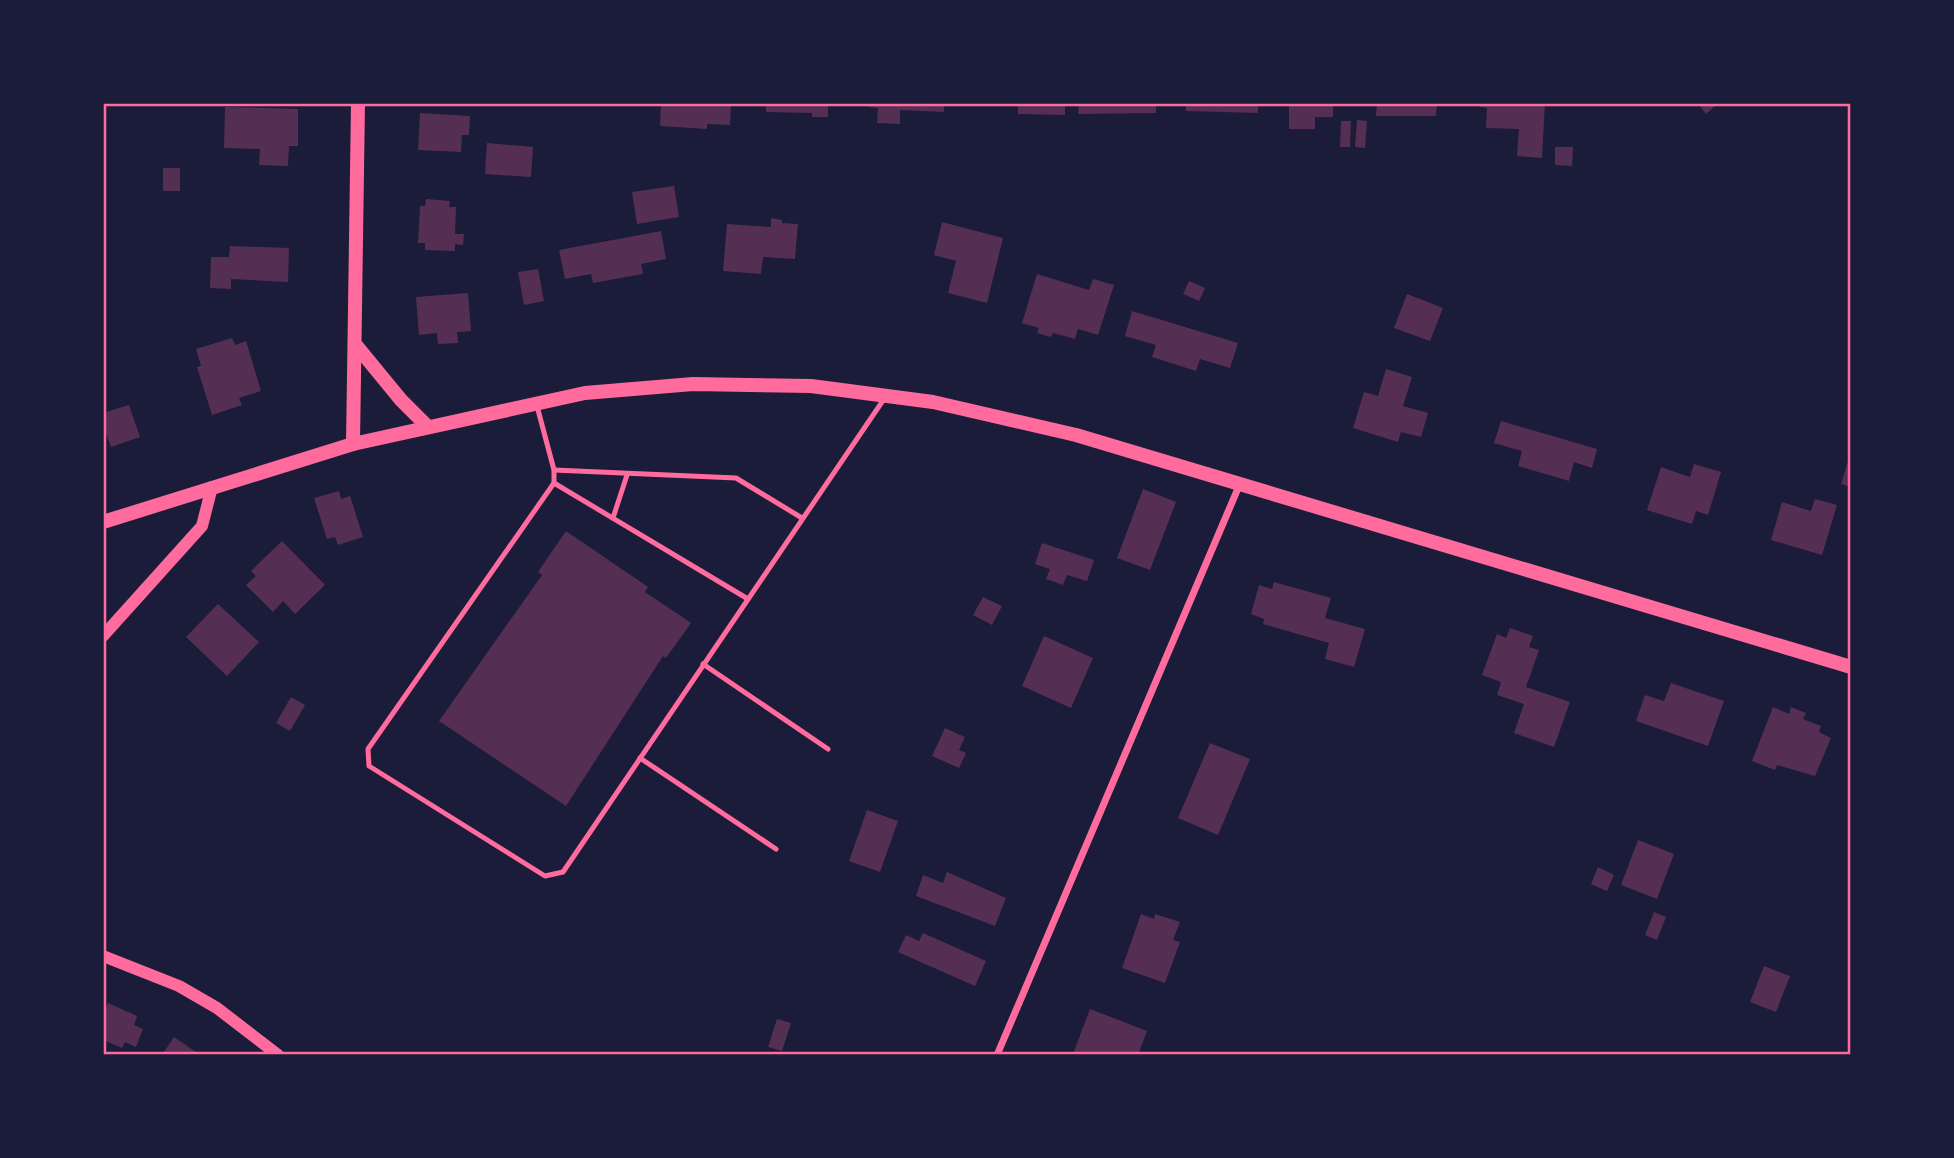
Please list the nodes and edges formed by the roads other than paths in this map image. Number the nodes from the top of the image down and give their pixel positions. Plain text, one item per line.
1 (358, 103) edge
2 (355, 344) junction
3 (886, 396) junction
4 (537, 403) junction
5 (428, 427) junction
6 (353, 444) junction
7 (554, 470) junction
8 (626, 475) junction
9 (554, 483) junction
10 (1239, 486) junction
11 (212, 487) junction
12 (613, 518) junction
13 (803, 519) junction
14 (103, 522) edge
15 (748, 599) junction
16 (103, 636) edge
17 (703, 664) junction
18 (1851, 667) edge
19 (828, 749) dead end
20 (640, 758) junction
21 (776, 849) dead end
22 (103, 956) edge
23 (278, 1055) edge
24 (997, 1055) edge

1 - 2 main road
2 - 5 main road
2 - 6 main road
3 - 4 main road
3 - 10 main road
3 - 13 lane
4 - 5 main road
4 - 7 lane
5 - 6 main road
6 - 11 main road
7 - 8 lane
7 - 9 lane
8 - 12 lane
8 - 13 lane
9 - 12 lane
9 - 20 lane
10 - 18 main road
10 - 24 street
11 - 14 main road
11 - 16 street
12 - 15 lane
13 - 15 lane
15 - 17 lane
17 - 19 lane
17 - 20 lane
20 - 21 lane
22 - 23 street

